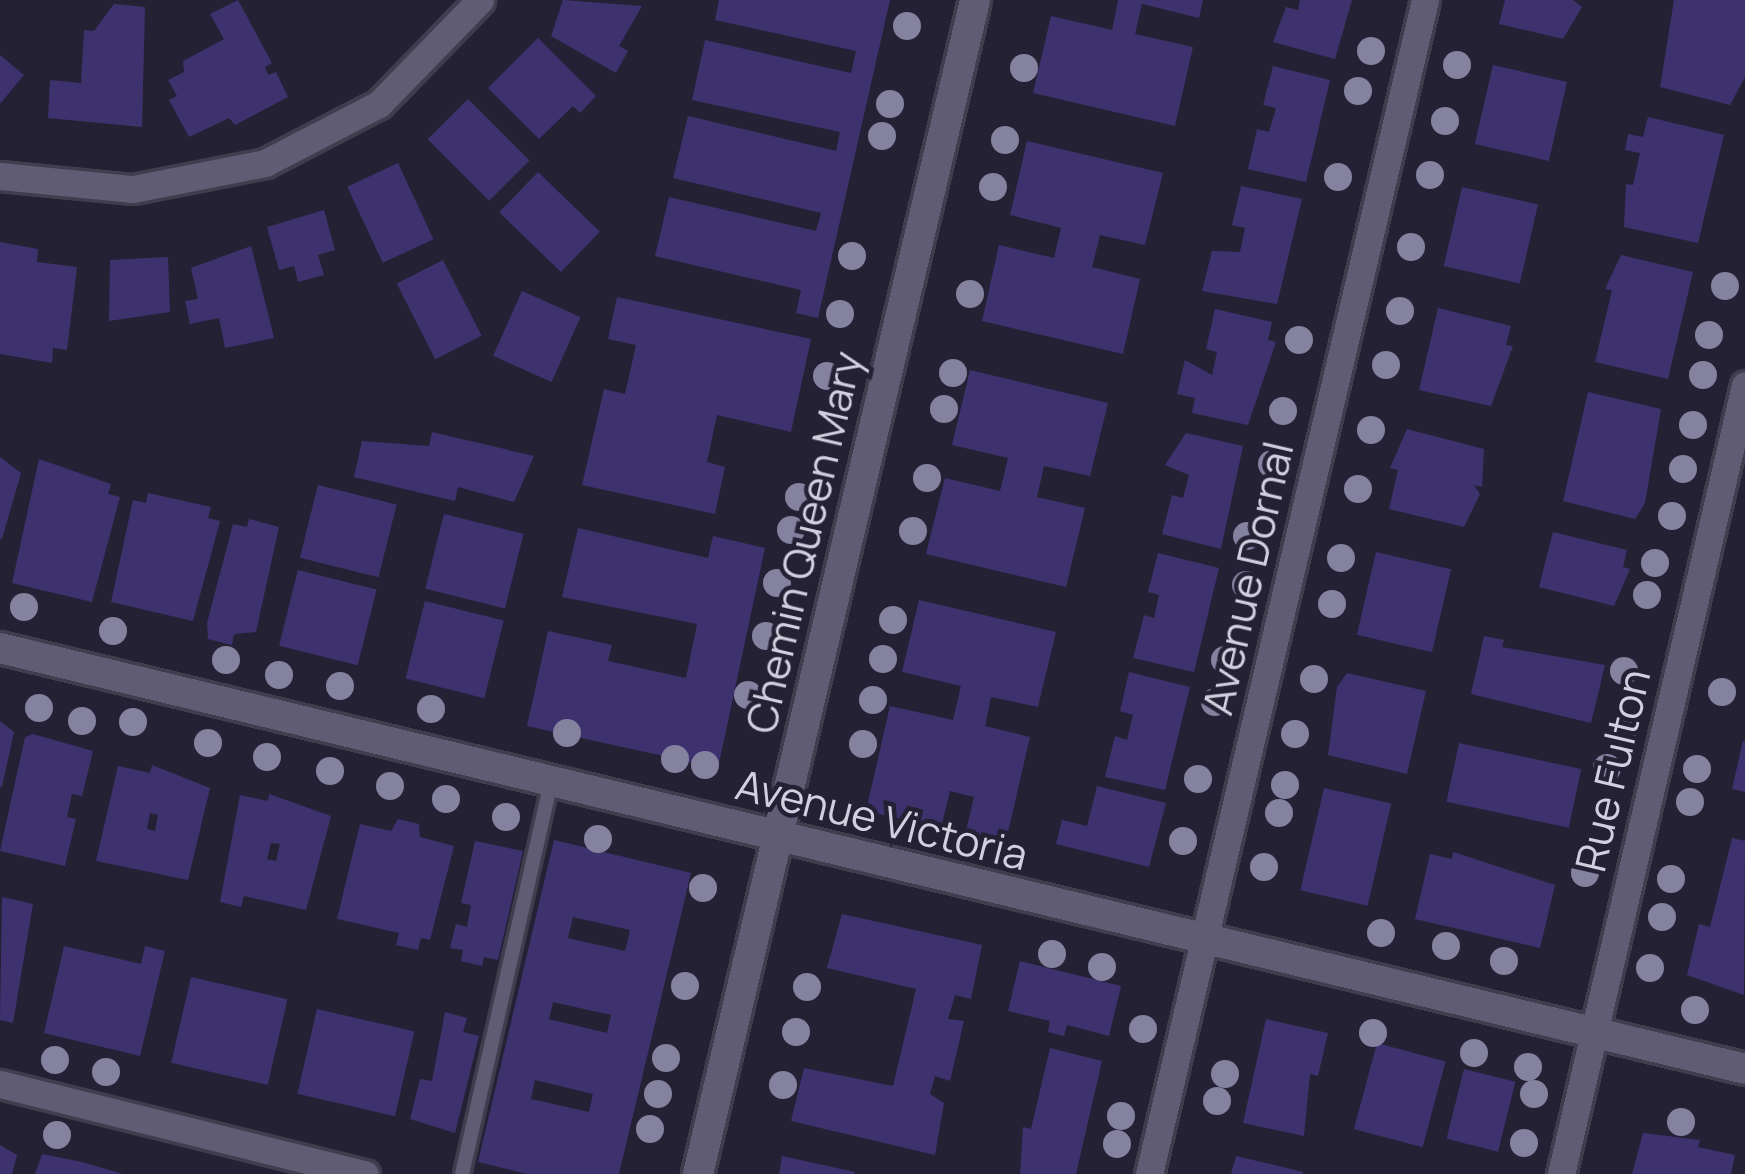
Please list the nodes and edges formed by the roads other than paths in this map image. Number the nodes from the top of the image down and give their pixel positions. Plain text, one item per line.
1 (480, 0) edge
2 (975, 0) edge
3 (1425, 0) edge
4 (0, 176) edge
5 (1745, 385) edge
6 (0, 648) edge
7 (551, 782) junction
8 (776, 836) junction
9 (1205, 940) junction
10 (1594, 1033) junction
11 (1745, 1070) edge
12 (0, 1084) edge
13 (365, 1174) edge
14 (462, 1174) edge
15 (698, 1174) edge
16 (1149, 1174) edge
17 (1561, 1174) edge

1 - 4 street
2 - 8 street, Chemin Queen Mary
3 - 9 street, Avenue Dornal
5 - 10 street, Rue Fulton
6 - 7 street, Avenue Victoria
7 - 8 street, Avenue Victoria
7 - 14 lane
8 - 9 street, Avenue Victoria
8 - 15 street, Chemin Queen Mary
9 - 10 street, Avenue Victoria
9 - 16 street, Avenue Dornal
10 - 11 street, Avenue Victoria
10 - 17 street, Rue Fulton
12 - 13 street

